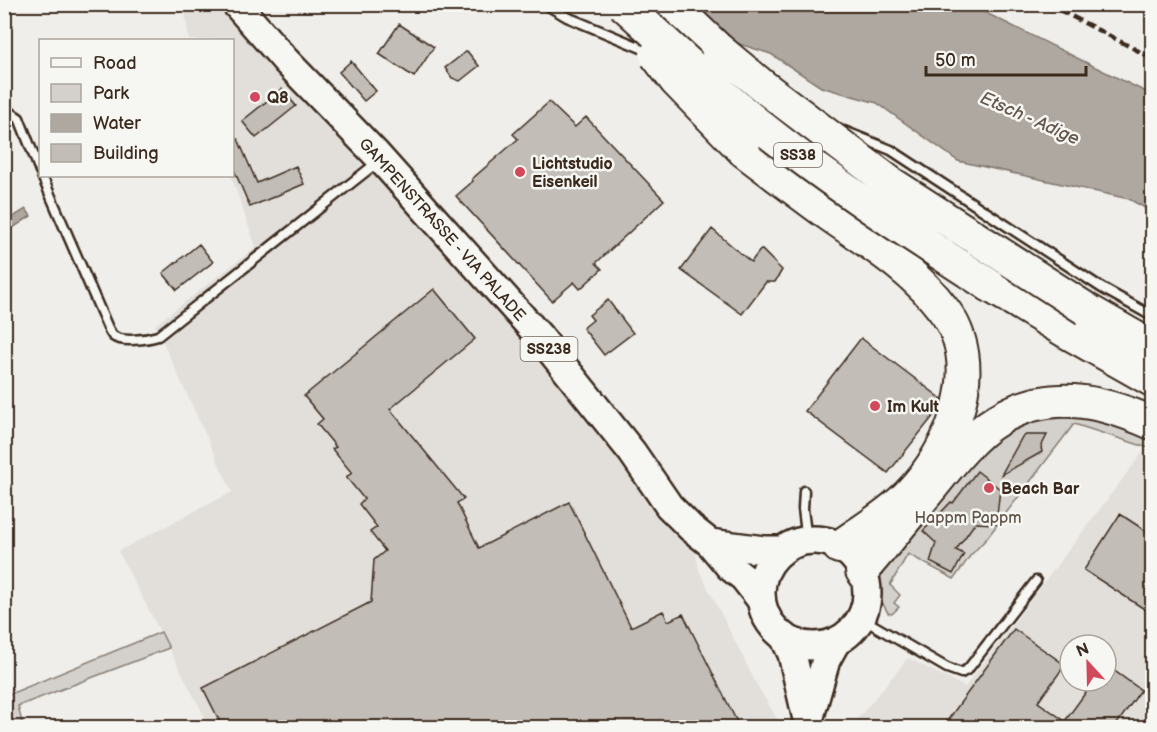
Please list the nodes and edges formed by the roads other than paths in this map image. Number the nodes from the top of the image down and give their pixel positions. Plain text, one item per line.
1 (236, 4) edge
2 (545, 4) edge
3 (617, 4) edge
4 (622, 4) edge
5 (671, 4) edge
6 (718, 79) dead end
7 (761, 97) dead end
8 (4, 108) edge
9 (826, 124) dead end
10 (837, 128) dead end
11 (381, 159) junction
12 (39, 168) edge
13 (42, 177) edge
14 (1152, 316) edge
15 (1152, 347) edge
16 (1152, 380) edge
17 (1152, 423) edge
18 (804, 491) dead end
19 (807, 541) junction
20 (710, 543) junction
21 (840, 547) junction
22 (782, 550) junction
23 (862, 571) junction
24 (1036, 581) dead end
25 (761, 600) junction
26 (861, 618) junction
27 (785, 639) junction
28 (836, 642) junction
29 (809, 725) edge

1 - 11 main road, GAMPENSTRASSE - VIA PALADE / SS238
2 - 6 lane
3 - 21 highway, bridge
4 - 16 highway, SS38, bridge
5 - 15 highway, SS38, bridge
7 - 9 lane
8 - 12 lane
10 - 14 lane
11 - 13 lane
11 - 20 main road, GAMPENSTRASSE - VIA PALADE / SS238
17 - 23 highway
18 - 19 lane
19 - 21 main road
19 - 22 main road
20 - 22 main road
20 - 25 main road, GAMPENSTRASSE - VIA PALADE / SS238
21 - 23 main road
22 - 25 main road
23 - 26 main road
24 - 26 lane
25 - 27 main road, SS238
26 - 28 main road, SS238
27 - 28 main road
27 - 29 main road, SS238
28 - 29 main road, SS238

